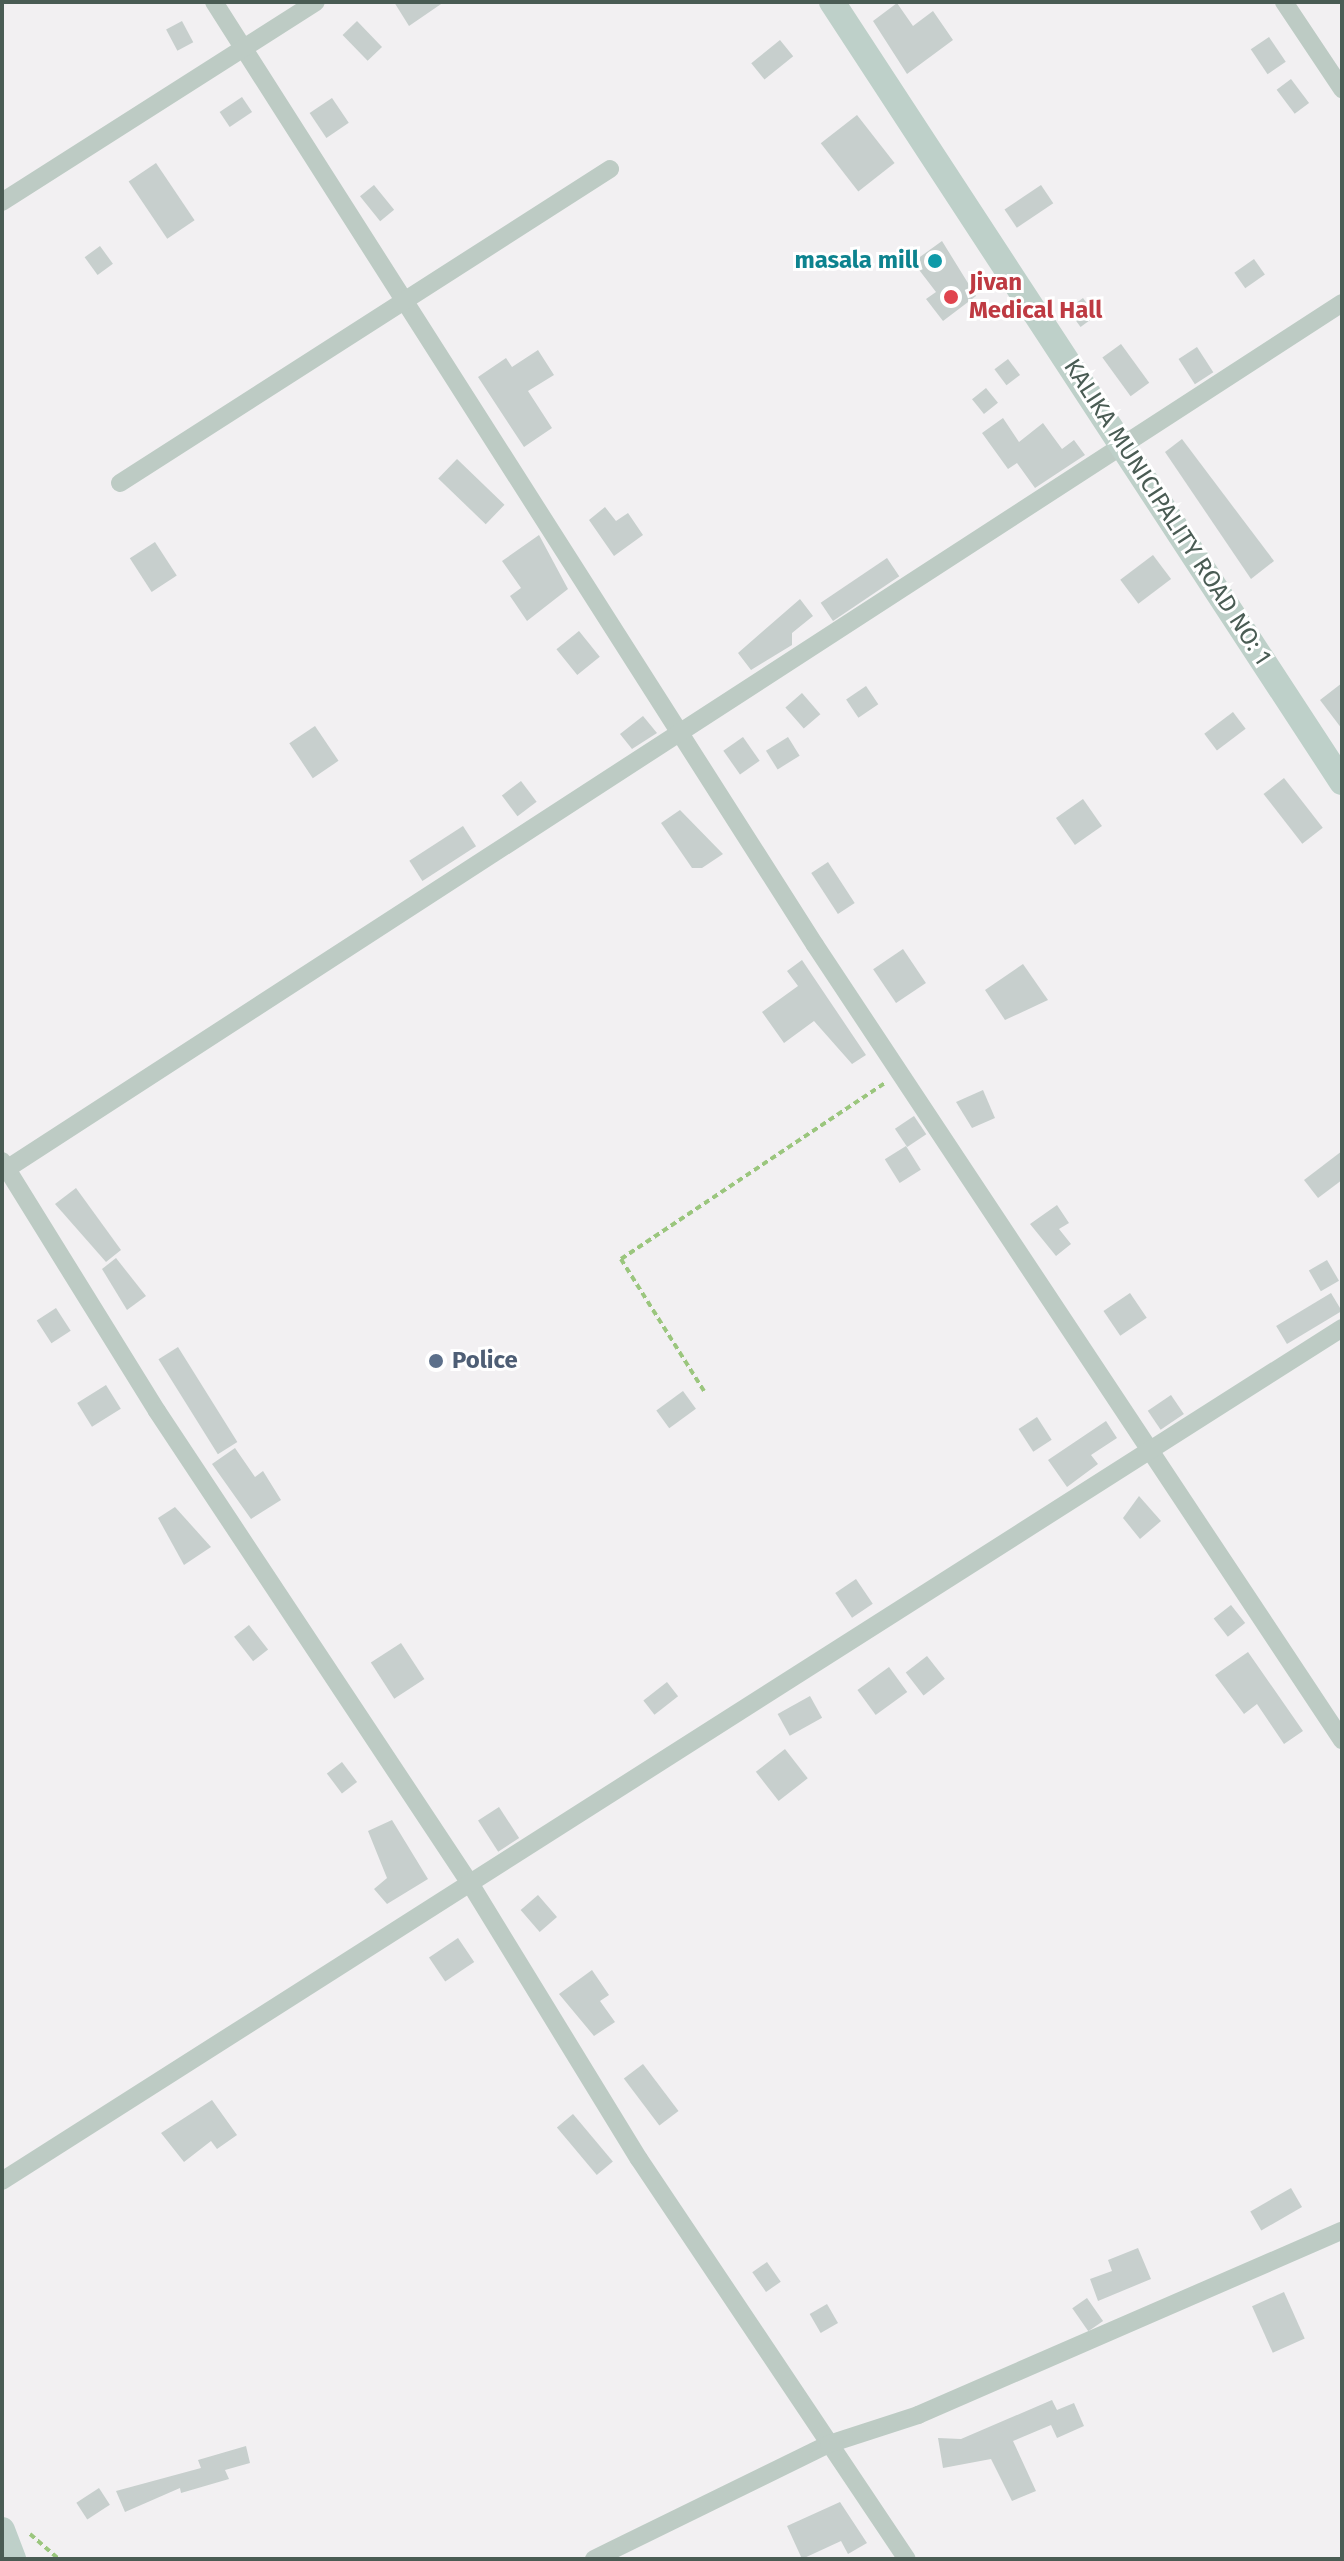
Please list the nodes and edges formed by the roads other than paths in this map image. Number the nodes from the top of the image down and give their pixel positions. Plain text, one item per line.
1 (214, 2) edge
2 (316, 2) edge
3 (832, 2) edge
4 (1284, 2) edge
5 (246, 48) junction
6 (1342, 89) edge
7 (610, 169) dead end
8 (2, 202) edge
9 (407, 301) junction
10 (1342, 303) edge
11 (1123, 443) junction
12 (120, 483) dead end
13 (684, 735) junction
14 (1342, 782) edge
15 (4, 1167) edge
16 (1342, 1328) edge
17 (1149, 1450) junction
18 (1342, 1740) edge
19 (471, 1885) junction
20 (2, 2181) edge
21 (1342, 2231) edge
22 (829, 2444) junction
23 (2, 2530) edge
24 (13, 2559) edge
25 (594, 2559) edge
26 (907, 2559) edge

1 - 5 street
2 - 5 street
3 - 11 street, KALIKA MUNICIPALITY ROAD NO: 1
4 - 6 street
5 - 8 street
5 - 9 street
7 - 9 street
9 - 12 street
9 - 13 street
10 - 11 street
11 - 13 street
11 - 14 street, KALIKA MUNICIPALITY ROAD NO: 1
13 - 15 street
13 - 17 street
15 - 19 street
16 - 17 street
17 - 18 street
17 - 19 street
19 - 20 street
19 - 22 street
21 - 22 street
22 - 25 street
22 - 26 street
23 - 24 street

